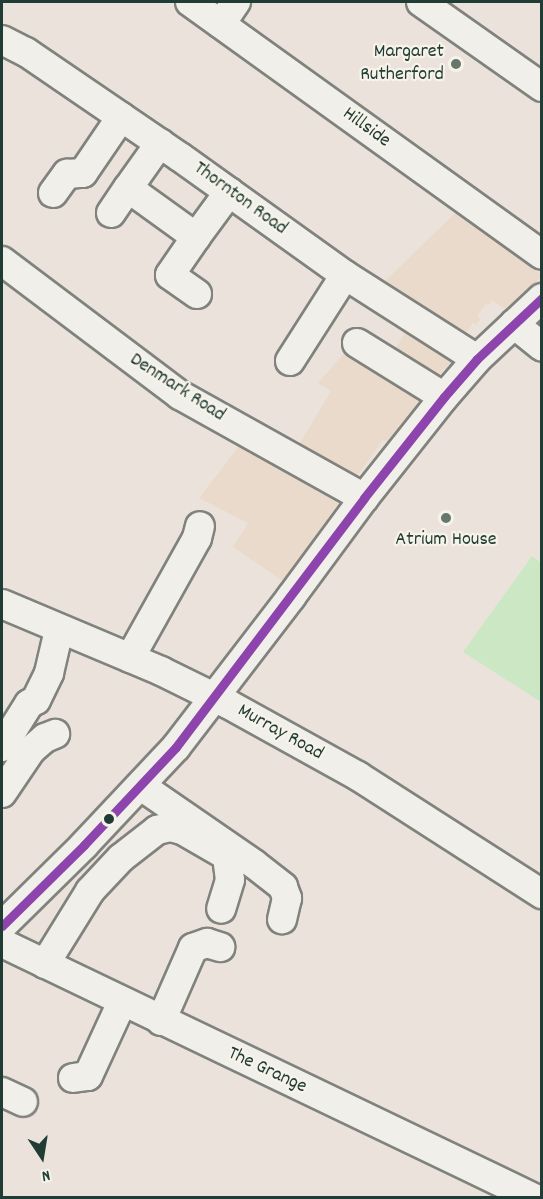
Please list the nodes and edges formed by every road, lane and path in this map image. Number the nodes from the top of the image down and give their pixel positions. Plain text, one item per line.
1 (190, 2) edge
2 (421, 2) edge
3 (229, 13) edge
4 (2, 40) edge
5 (542, 87) edge
6 (121, 117) junction
7 (160, 143) junction
8 (128, 188) junction
9 (229, 192) junction
10 (53, 193) dead end
11 (111, 213) dead end
12 (196, 237) junction
13 (542, 255) edge
14 (2, 261) edge
15 (345, 275) junction
16 (197, 294) dead end
17 (542, 298) edge
18 (514, 324) junction
19 (357, 343) dead end
20 (542, 347) edge
21 (477, 359) junction
22 (290, 362) dead end
23 (444, 398) junction
24 (364, 498) junction
25 (200, 526) dead end
26 (2, 604) edge
27 (59, 630) junction
28 (130, 658) junction
29 (214, 697) junction
30 (55, 734) dead end
31 (2, 747) edge
32 (141, 786) junction
33 (2, 794) edge
34 (120, 808) junction
35 (146, 837) junction
36 (542, 894) edge
37 (221, 909) dead end
38 (282, 920) dead end
39 (2, 926) edge
40 (183, 933) dead end
41 (2, 943) edge
42 (220, 947) dead end
43 (45, 964) junction
44 (143, 1012) junction
45 (73, 1078) dead end
46 (534, 1197) edge

1 - 3 street, Hillside
2 - 5 street
3 - 13 street, Hillside
4 - 6 street, Thornton Road
6 - 7 street, Thornton Road
6 - 10 street
7 - 8 street
7 - 9 street, Thornton Road
8 - 11 street
8 - 12 street
9 - 12 street
9 - 15 street, Thornton Road
12 - 16 street
14 - 24 street, Denmark Road
15 - 21 street, Thornton Road
15 - 22 street
17 - 18 street
18 - 20 street
18 - 21 street
19 - 23 street
21 - 23 street
23 - 24 street
24 - 29 street
25 - 28 street
26 - 27 street, Murray Road
27 - 28 street, Murray Road
27 - 31 street
28 - 29 street, Murray Road
29 - 32 street
29 - 36 street, Murray Road
30 - 33 street
32 - 34 street
32 - 38 street
34 - 35 street
34 - 39 street
35 - 37 street
35 - 43 street
40 - 44 street
41 - 43 street, The Grange
42 - 44 street
43 - 44 street, The Grange
44 - 45 street
44 - 46 street, The Grange

